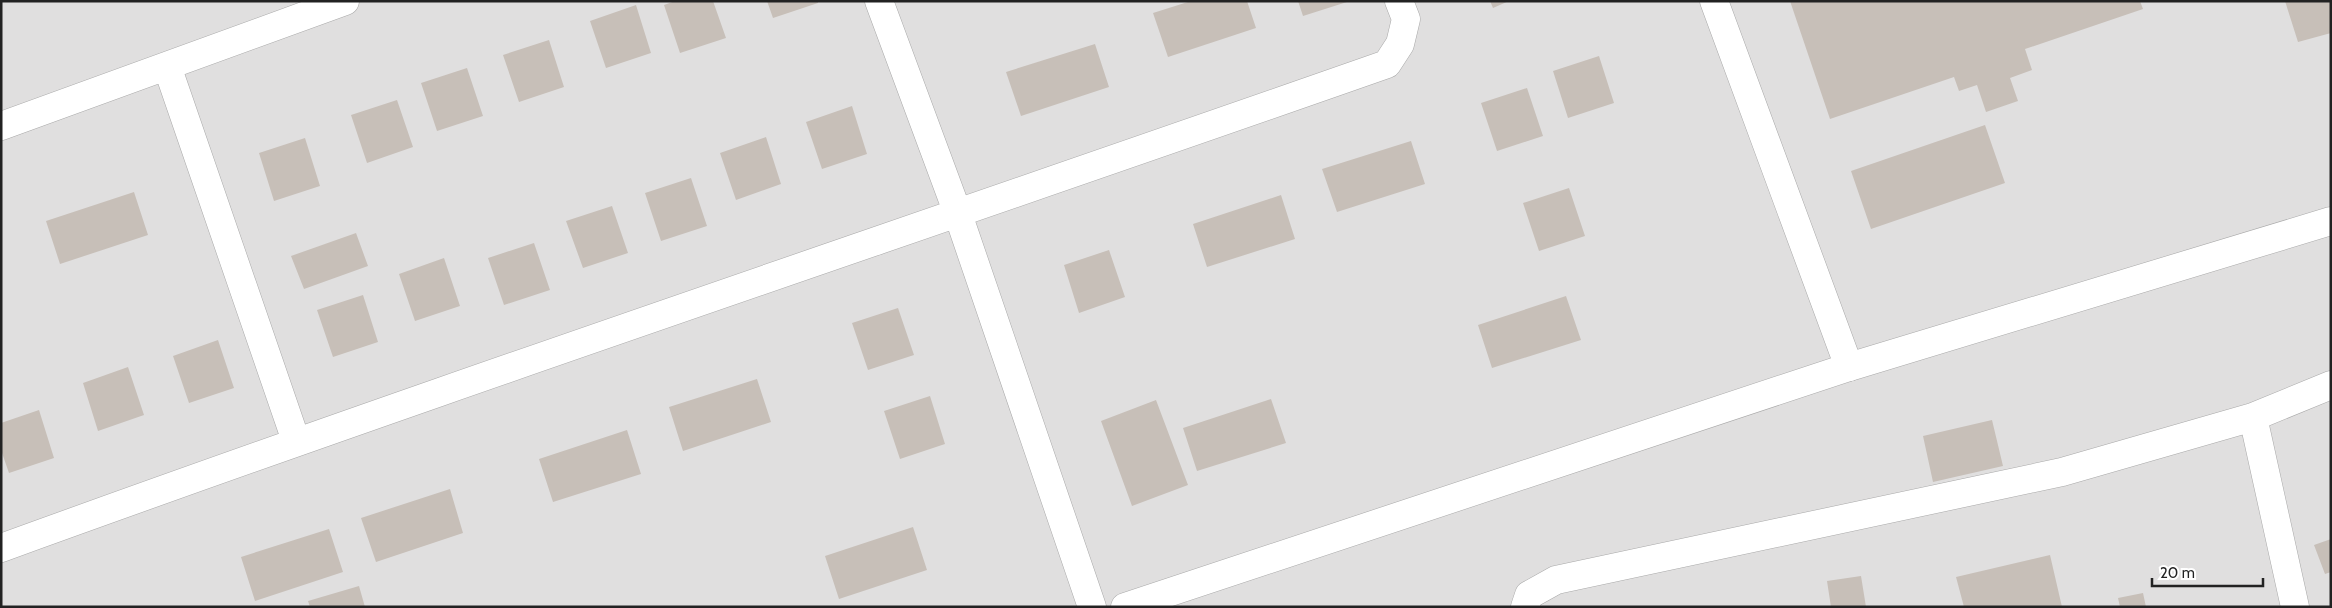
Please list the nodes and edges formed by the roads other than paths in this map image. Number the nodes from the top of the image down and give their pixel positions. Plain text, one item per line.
1 (345, 1) edge
2 (879, 1) edge
3 (1399, 1) edge
4 (1714, 1) edge
5 (167, 66) junction
6 (1, 126) edge
7 (958, 214) junction
8 (2331, 221) edge
9 (1849, 367) junction
10 (2331, 385) edge
11 (2253, 418) junction
12 (296, 441) junction
13 (1, 548) edge
14 (1092, 607) edge
15 (1125, 607) edge
16 (1525, 607) edge
17 (2295, 607) edge

1 - 5 street
2 - 7 street
3 - 7 street
4 - 9 street
5 - 6 street
5 - 12 street
7 - 12 street
7 - 14 street
8 - 9 street
9 - 15 street
10 - 11 street
11 - 16 street
11 - 17 street
12 - 13 street

